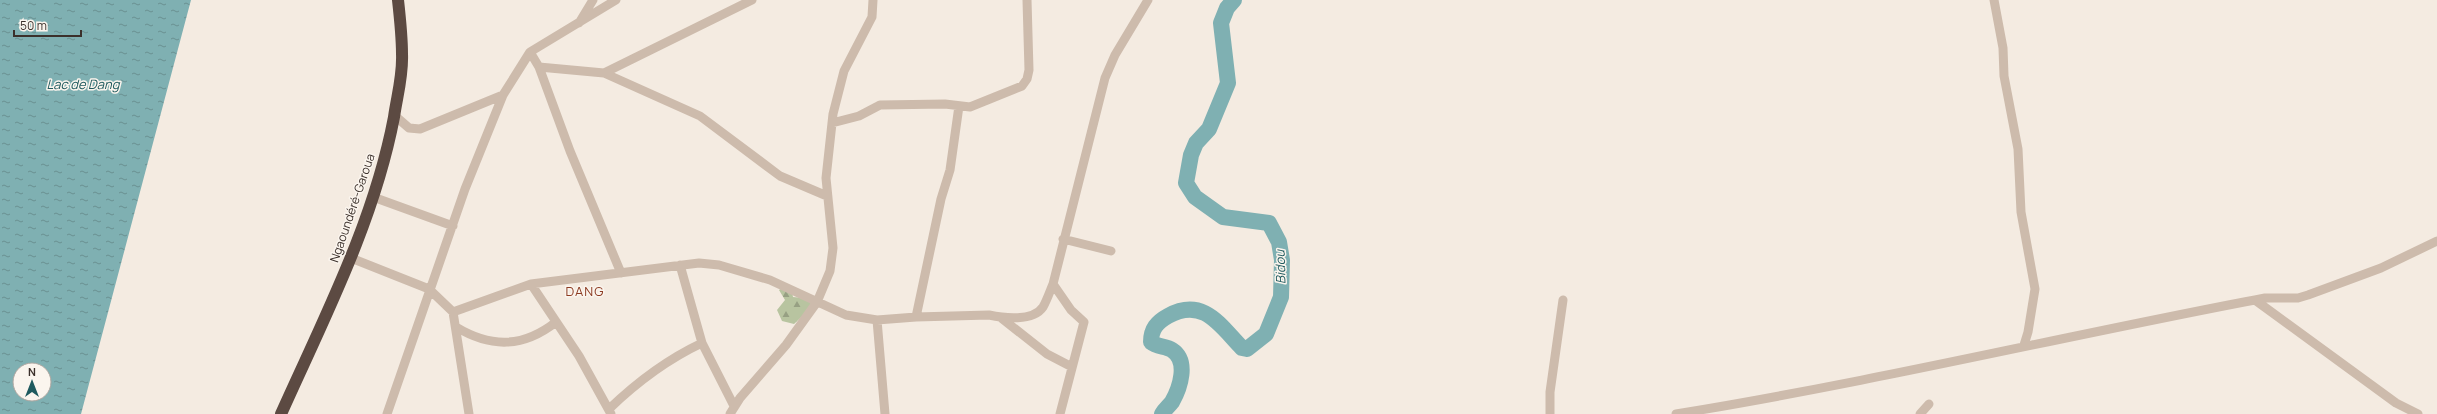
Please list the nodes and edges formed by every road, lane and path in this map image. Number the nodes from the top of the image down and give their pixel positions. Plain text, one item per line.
1 (398, 0) edge
2 (593, 0) edge
3 (616, 0) edge
4 (752, 0) edge
5 (872, 0) edge
6 (1026, 0) edge
7 (1148, 0) edge
8 (1994, 0) edge
9 (578, 24) junction
10 (530, 52) junction
11 (539, 67) junction
12 (604, 73) junction
13 (503, 95) junction
14 (959, 106) junction
15 (394, 115) junction
16 (832, 123) junction
17 (827, 196) junction
18 (373, 197) junction
19 (453, 226) junction
20 (1063, 239) junction
21 (2437, 241) edge
22 (1111, 251) dead end
23 (351, 258) junction
24 (680, 265) junction
25 (621, 273) junction
26 (531, 284) junction
27 (1053, 284) junction
28 (429, 289) junction
29 (1563, 300) dead end
30 (2255, 300) junction
31 (817, 302) junction
32 (453, 312) junction
33 (916, 317) junction
34 (1000, 317) junction
35 (877, 320) junction
36 (556, 322) junction
37 (456, 327) junction
38 (702, 343) junction
39 (2024, 345) junction
40 (1072, 367) junction
41 (1929, 404) dead end
42 (732, 410) edge
43 (610, 412) edge
44 (281, 414) edge
45 (387, 414) edge
46 (469, 414) edge
47 (885, 414) edge
48 (1060, 414) edge
49 (1550, 414) edge
50 (1676, 414) edge
51 (1920, 414) edge
52 (2418, 414) edge

1 - 15 highway, Ngaoundéré-Garoua
2 - 9 street
3 - 9 street
4 - 12 street
5 - 16 street
6 - 14 street
7 - 20 street
8 - 39 street
9 - 10 street
10 - 11 street
10 - 13 street
11 - 12 street
11 - 25 street
12 - 17 street
13 - 15 street
13 - 19 street
14 - 16 street
14 - 33 street
15 - 18 highway, Ngaoundéré-Garoua
16 - 17 street
17 - 31 street
18 - 19 street
18 - 23 highway, Ngaoundéré-Garoua
19 - 28 street
20 - 22 street
20 - 27 street
21 - 30 street
23 - 28 street
23 - 44 highway, Ngaoundéré-Garoua
24 - 25 street
24 - 31 street
24 - 38 street
25 - 26 street
26 - 32 street
26 - 36 street
27 - 34 street
27 - 40 street
28 - 32 street
28 - 45 street
29 - 49 street
30 - 39 street
30 - 52 street
31 - 35 street
31 - 42 street
32 - 37 street
33 - 34 street
33 - 35 street
34 - 40 street
35 - 47 street
36 - 37 street
36 - 43 street
37 - 46 street
38 - 42 street
38 - 43 street
39 - 50 street
40 - 48 street
41 - 51 street

